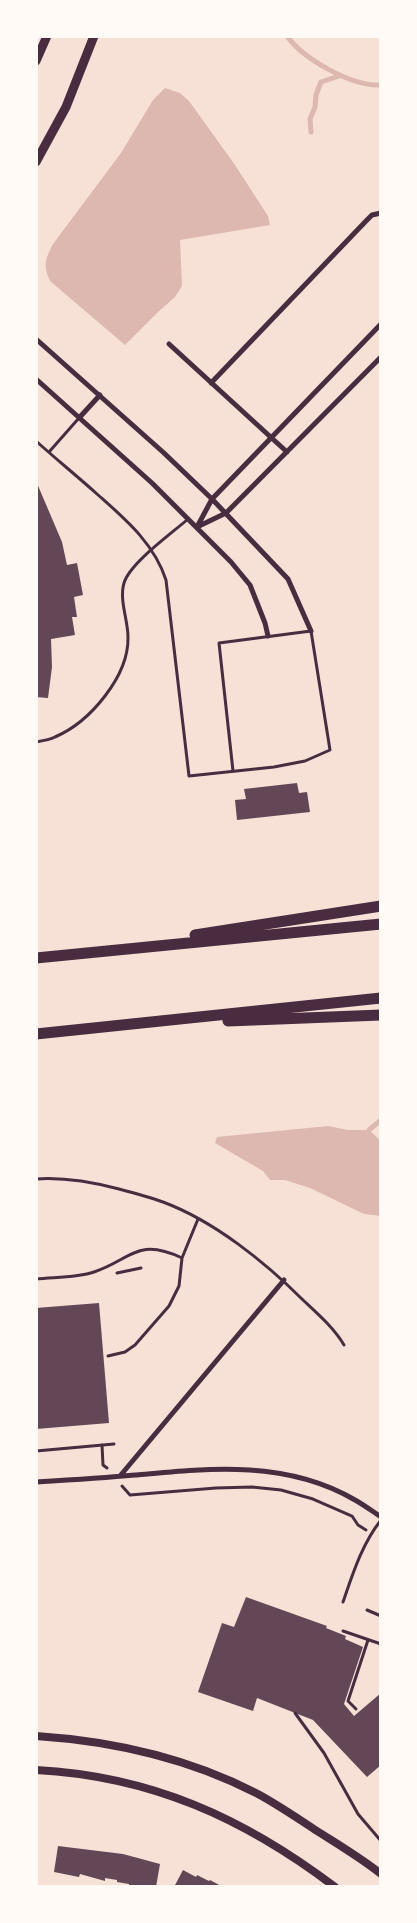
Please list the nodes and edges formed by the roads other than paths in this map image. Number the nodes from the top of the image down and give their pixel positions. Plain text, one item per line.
1 (47, 36) edge
2 (94, 36) edge
3 (36, 61) edge
4 (36, 162) edge
5 (381, 213) edge
6 (381, 324) edge
7 (36, 339) edge
8 (169, 344) dead end
9 (381, 357) edge
10 (36, 379) edge
11 (211, 382) junction
12 (100, 395) junction
13 (79, 418) junction
14 (271, 438) junction
15 (36, 441) edge
16 (49, 452) junction
17 (287, 452) junction
18 (212, 499) junction
19 (226, 513) junction
20 (189, 519) junction
21 (196, 527) junction
22 (152, 550) junction
23 (311, 631) junction
24 (268, 636) junction
25 (36, 742) edge
26 (233, 771) junction
27 (381, 906) edge
28 (381, 924) edge
29 (62, 955) junction
30 (36, 958) edge
31 (381, 998) edge
32 (381, 1015) edge
33 (94, 1028) junction
34 (36, 1034) edge
35 (36, 1180) edge
36 (198, 1219) junction
37 (182, 1258) junction
38 (36, 1279) edge
39 (284, 1280) junction
40 (344, 1345) dead end
41 (108, 1356) dead end
42 (120, 1476) junction
43 (36, 1482) edge
44 (381, 1518) edge
45 (343, 1602) dead end
46 (36, 1736) edge
47 (36, 1770) edge
48 (381, 1874) edge
49 (334, 1887) edge

1 - 3 main road
2 - 4 main road
5 - 11 street
6 - 14 street
7 - 12 street
8 - 11 street
9 - 17 street
10 - 13 street
11 - 14 street
12 - 13 street
12 - 18 street
13 - 16 lane
13 - 20 street
14 - 17 street
14 - 18 street
15 - 16 lane
16 - 22 lane
17 - 19 street
18 - 19 street
18 - 21 street
19 - 21 street
19 - 23 street
20 - 21 street
20 - 22 lane
21 - 24 street
22 - 25 lane
22 - 26 lane
23 - 24 lane
23 - 26 lane
24 - 26 lane
27 - 29 highway
28 - 29 highway
29 - 30 highway
31 - 33 highway
32 - 33 highway
33 - 34 highway
35 - 36 lane
36 - 37 lane
36 - 39 lane
37 - 38 lane
37 - 41 lane
39 - 40 lane
39 - 42 street
42 - 43 street
42 - 44 street
44 - 45 lane
46 - 48 street
47 - 49 street

